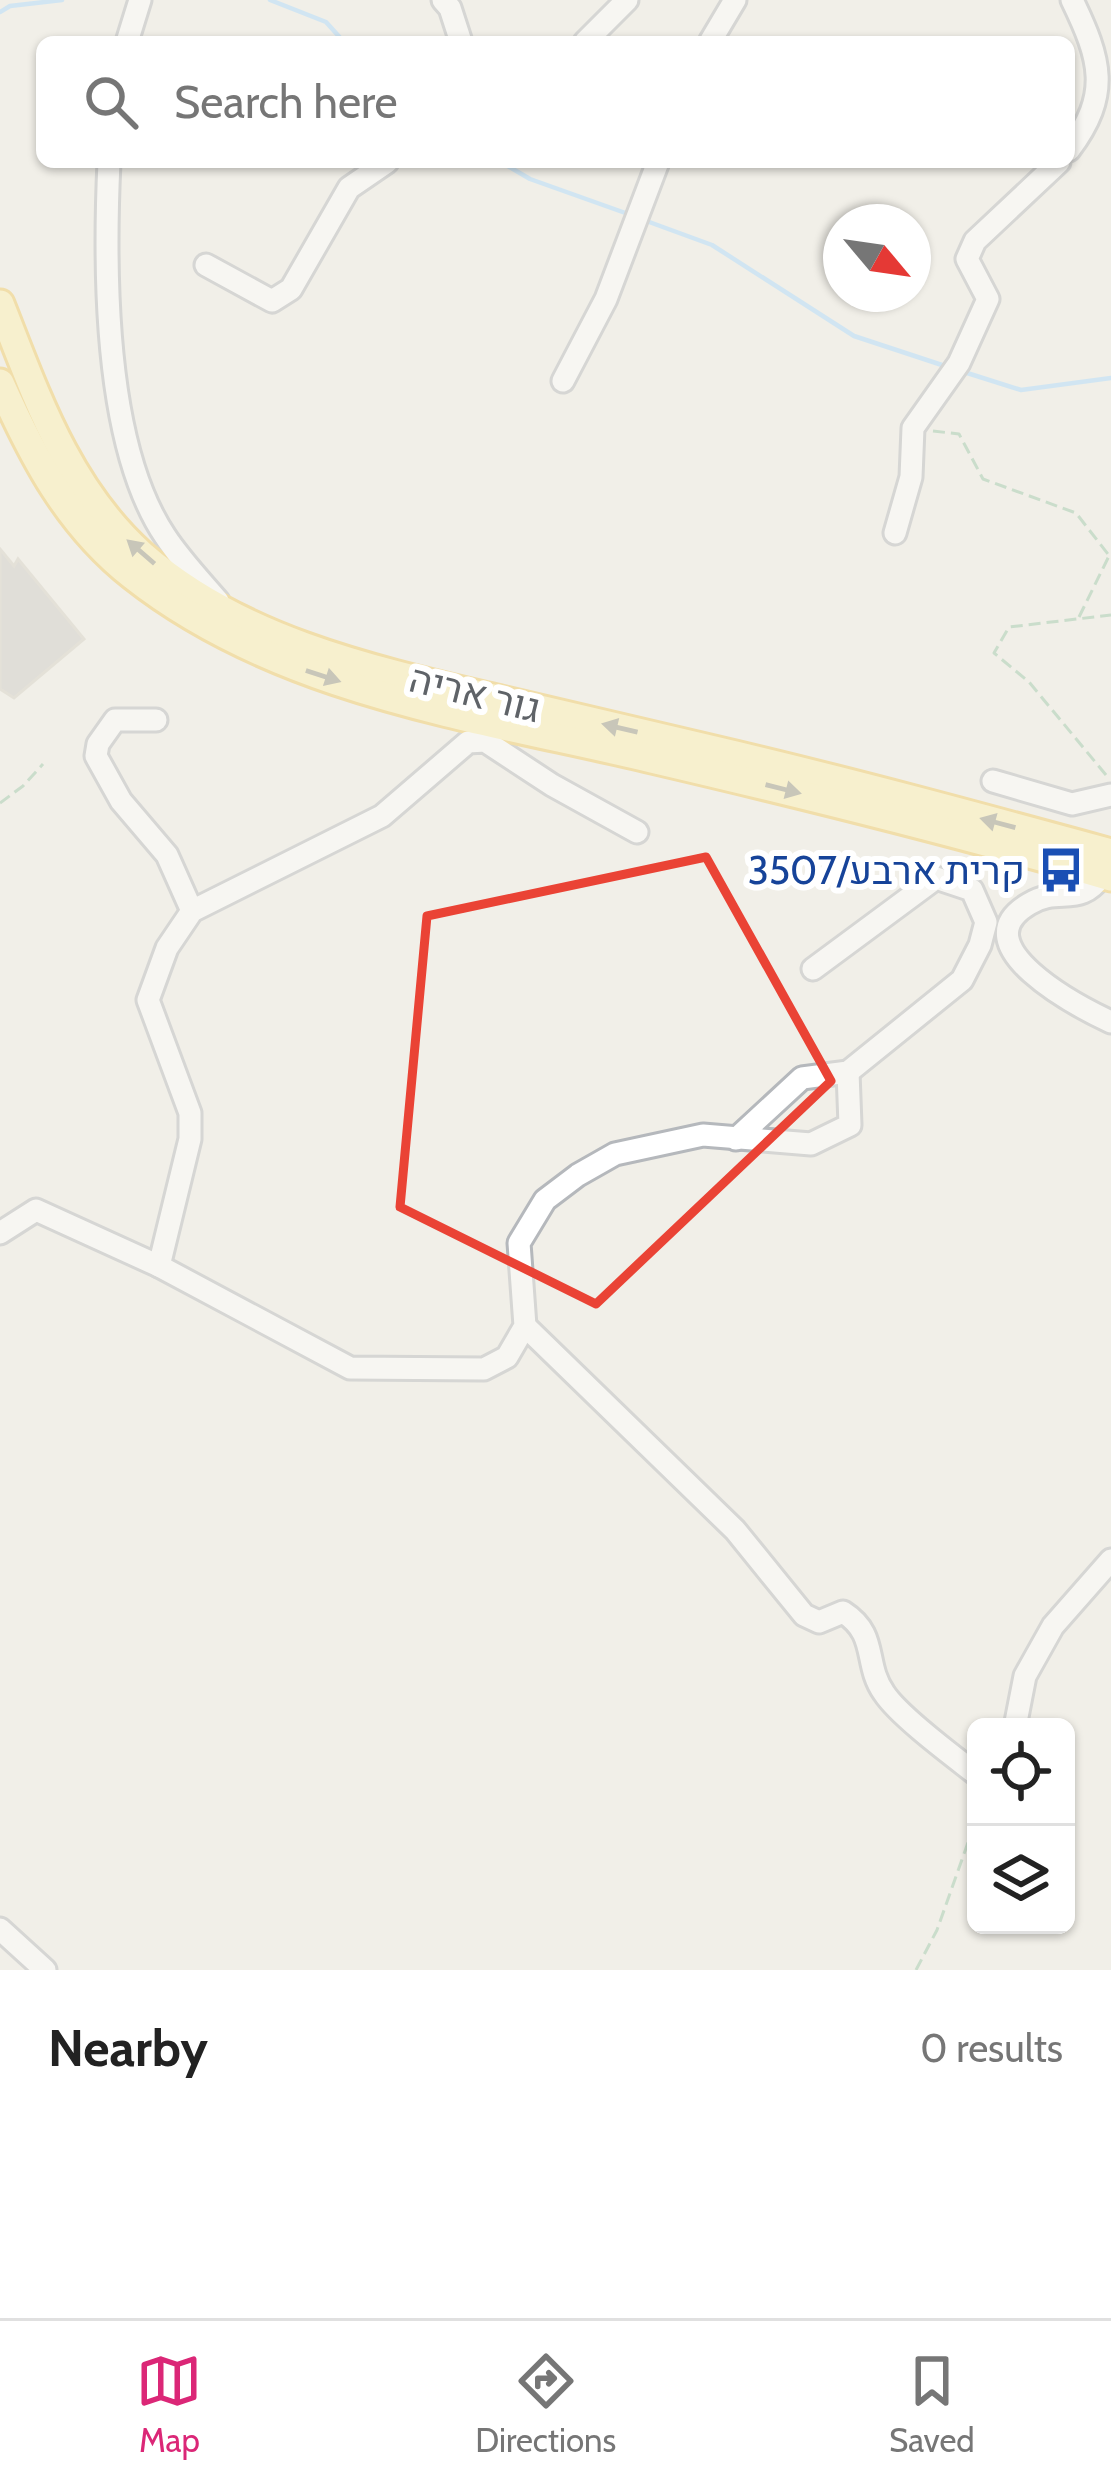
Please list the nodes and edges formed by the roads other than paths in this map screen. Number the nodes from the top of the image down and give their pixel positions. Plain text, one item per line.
1 (140, 0) edge
2 (442, 0) edge
3 (627, 0) edge
4 (735, 0) edge
5 (1072, 0) edge
6 (129, 36) edge
7 (459, 36) edge
8 (591, 36) edge
9 (714, 36) edge
10 (1075, 142) edge
11 (109, 168) edge
12 (378, 168) edge
13 (656, 168) edge
14 (1053, 168) edge
15 (206, 265) dead end
16 (0, 304) edge
17 (563, 381) dead end
18 (0, 383) edge
19 (895, 533) dead end
20 (226, 611) junction
21 (156, 720) dead end
22 (993, 781) dead end
23 (1110, 796) edge
24 (637, 832) dead end
25 (1108, 868) edge
26 (192, 911) junction
27 (813, 968) dead end
28 (1111, 1022) edge
29 (848, 1072) junction
30 (736, 1138) junction
31 (0, 1233) edge
32 (159, 1266) junction
33 (525, 1326) junction
34 (1111, 1560) edge
35 (1017, 1718) edge
36 (967, 1766) edge
37 (0, 1929) edge
38 (45, 1970) edge

1 - 6 street
2 - 7 street
3 - 8 street
4 - 9 street
5 - 10 street
11 - 20 street
12 - 15 street
13 - 17 street
14 - 19 street
20 -> 16 main road, גור אריה
18 -> 25 main road, גור אריה
25 -> 20 main road, גור אריה
21 - 26 street
22 - 23 street
24 - 26 street
25 - 28 street
26 - 32 street
27 - 29 street
29 - 30 street
29 - 30 street
30 - 33 street
31 - 32 street
32 - 33 street
33 - 36 street
34 - 35 street
37 - 38 street

